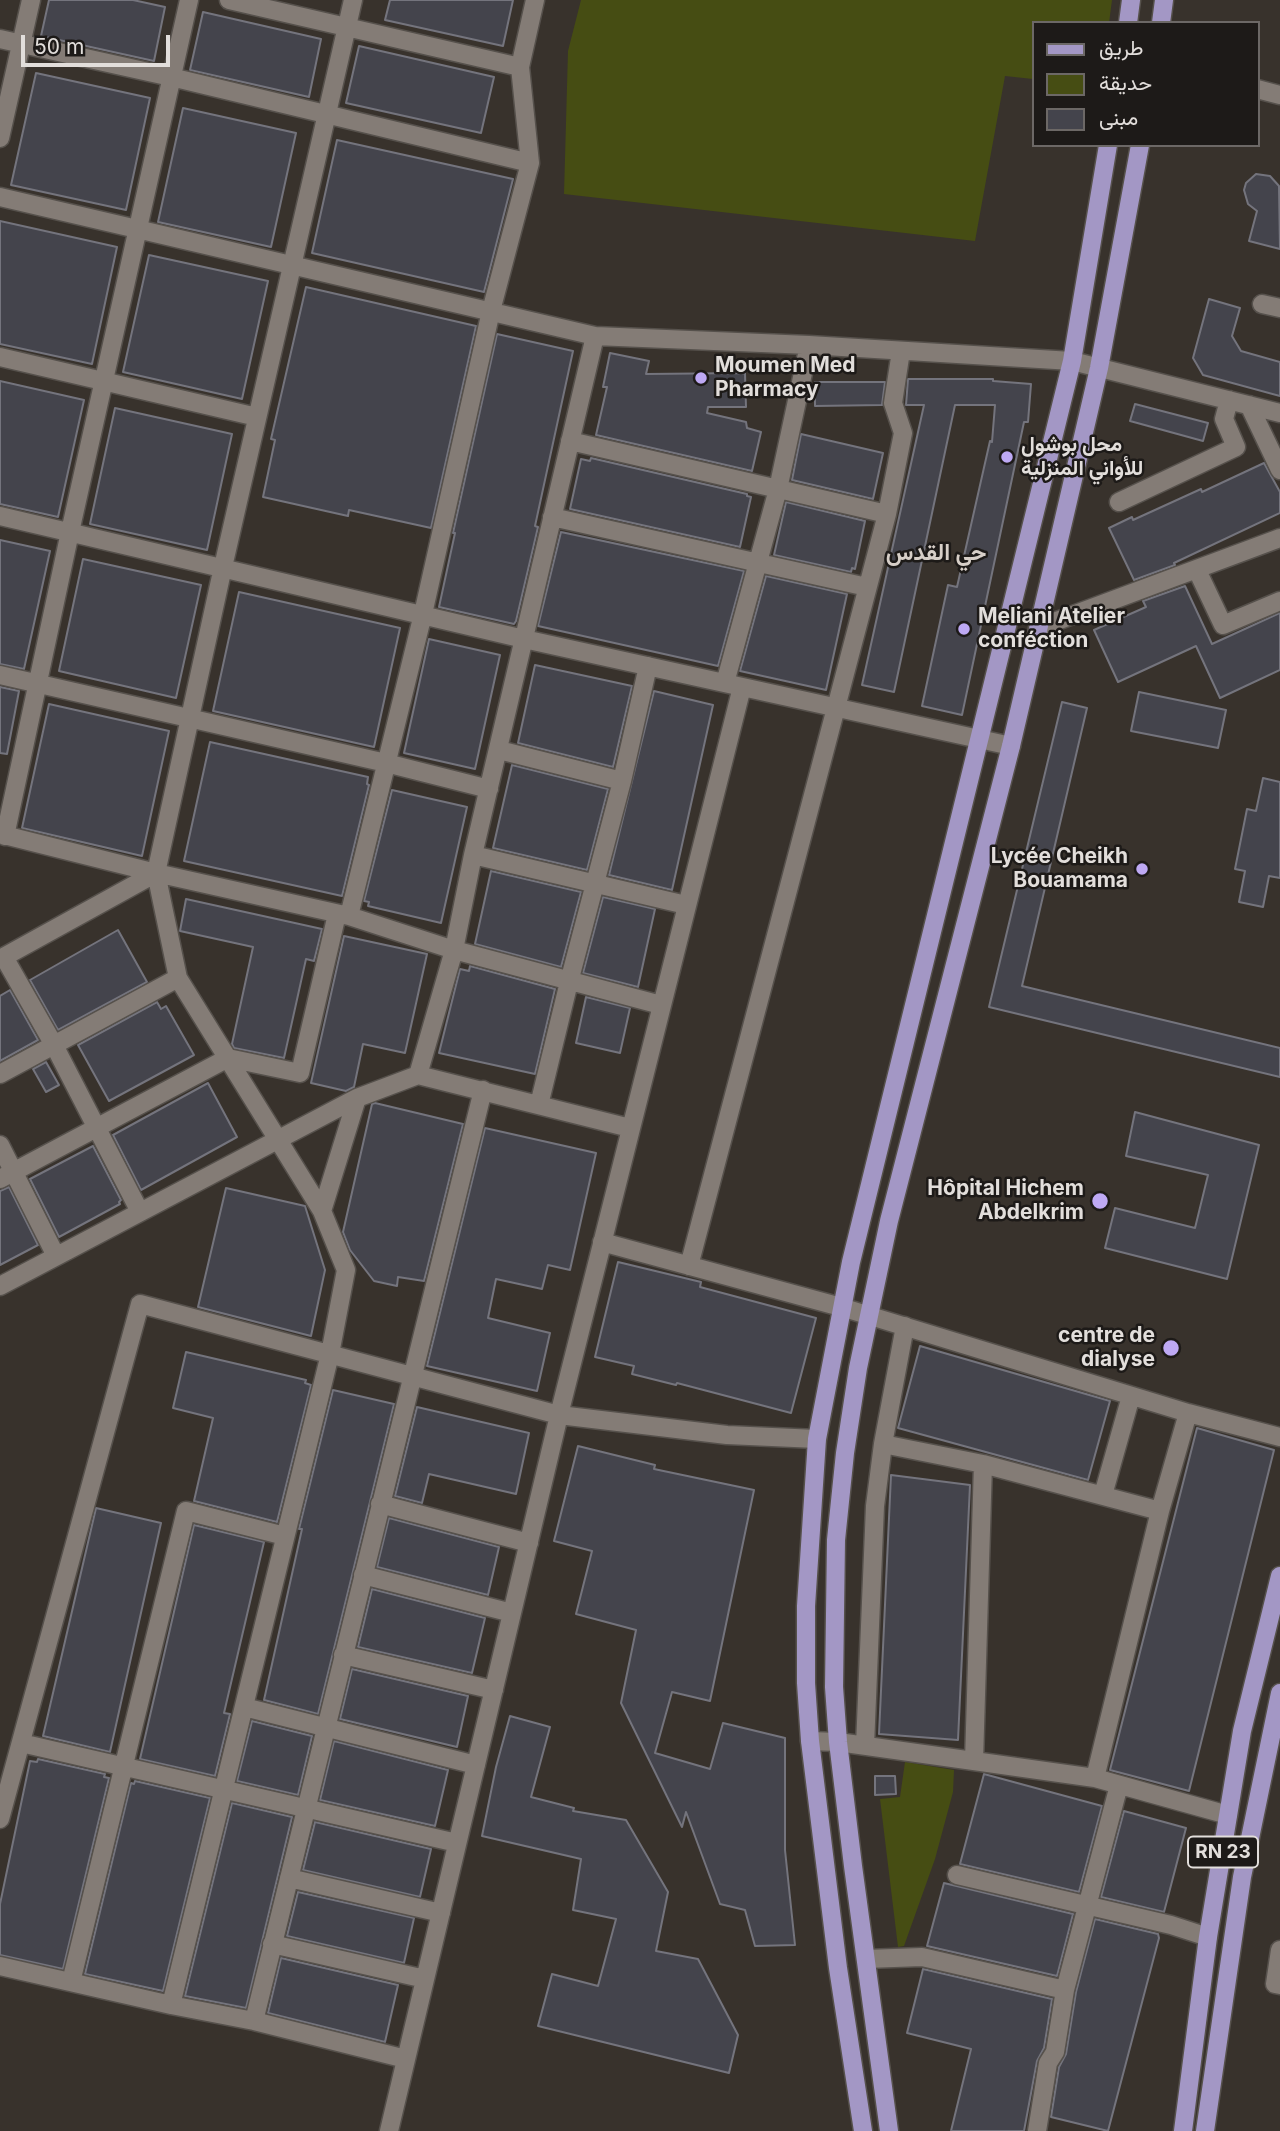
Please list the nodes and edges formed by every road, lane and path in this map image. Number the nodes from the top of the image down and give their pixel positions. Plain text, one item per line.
1 (31, 0) edge
2 (189, 0) edge
3 (229, 0) edge
4 (353, 0) edge
5 (535, 0) edge
6 (1131, 0) edge
7 (1164, 0) edge
8 (1128, 21) edge
9 (1161, 21) edge
10 (347, 29) junction
11 (0, 39) edge
12 (21, 44) junction
13 (520, 66) junction
14 (171, 77) junction
15 (1259, 90) edge
16 (1280, 95) edge
17 (327, 114) junction
18 (0, 138) edge
19 (1108, 147) edge
20 (1140, 147) edge
21 (530, 163) junction
22 (0, 197) edge
23 (138, 229) junction
24 (293, 264) junction
25 (1262, 303) dead end
26 (1280, 308) edge
27 (491, 312) junction
28 (594, 336) junction
29 (809, 345) junction
30 (901, 351) junction
31 (0, 357) edge
32 (1072, 361) junction
33 (1099, 368) junction
34 (103, 381) junction
35 (1229, 400) junction
36 (1249, 405) junction
37 (1280, 413) edge
38 (257, 417) junction
39 (570, 441) junction
40 (1280, 470) edge
41 (778, 489) junction
42 (1119, 502) dead end
43 (887, 514) junction
44 (0, 516) edge
45 (552, 517) junction
46 (70, 532) junction
47 (1280, 538) edge
48 (758, 564) junction
49 (223, 567) junction
50 (1197, 570) junction
51 (867, 587) junction
52 (1280, 601) edge
53 (423, 614) junction
54 (1038, 628) junction
55 (524, 639) junction
56 (649, 666) junction
57 (0, 675) edge
58 (38, 684) junction
59 (734, 685) junction
60 (835, 707) junction
61 (190, 718) junction
62 (979, 739) junction
63 (1011, 746) junction
64 (499, 750) junction
65 (386, 763) junction
66 (622, 781) junction
67 (489, 789) junction
68 (3, 835) edge
69 (473, 855) junction
70 (156, 873) junction
71 (596, 882) junction
72 (686, 905) junction
73 (343, 915) junction
74 (454, 950) junction
75 (2, 958) edge
76 (178, 978) junction
77 (569, 982) junction
78 (661, 1005) junction
79 (54, 1045) junction
80 (228, 1058) junction
81 (0, 1074) edge
82 (418, 1074) junction
83 (483, 1090) junction
84 (357, 1098) junction
85 (539, 1105) junction
86 (96, 1128) junction
87 (630, 1128) junction
88 (278, 1139) junction
89 (0, 1145) edge
90 (7, 1175) edge
91 (322, 1210) junction
92 (140, 1212) junction
93 (602, 1242) junction
94 (56, 1256) junction
95 (689, 1266) junction
96 (0, 1286) edge
97 (841, 1307) junction
98 (869, 1315) junction
99 (905, 1326) junction
100 (330, 1354) junction
101 (411, 1376) junction
102 (1131, 1396) junction
103 (1188, 1413) junction
104 (559, 1415) junction
105 (1280, 1437) edge
106 (817, 1439) junction
107 (883, 1444) junction
108 (983, 1464) junction
109 (1104, 1495) junction
110 (380, 1504) junction
111 (1160, 1511) junction
112 (285, 1536) junction
113 (528, 1543) junction
114 (362, 1575) junction
115 (1280, 1577) edge
116 (512, 1613) junction
117 (343, 1655) junction
118 (494, 1690) junction
119 (1280, 1693) edge
120 (244, 1707) junction
121 (1277, 1717) edge
122 (326, 1727) junction
123 (810, 1741) junction
124 (838, 1742) junction
125 (21, 1743) junction
126 (865, 1746) junction
127 (974, 1761) junction
128 (476, 1765) junction
129 (124, 1767) junction
130 (1095, 1778) junction
131 (1119, 1785) junction
132 (224, 1789) junction
133 (306, 1807) junction
134 (1228, 1815) junction
135 (0, 1819) edge
136 (457, 1843) junction
137 (957, 1875) dead end
138 (289, 1878) junction
139 (1089, 1905) junction
140 (440, 1913) junction
141 (1208, 1937) junction
142 (272, 1944) junction
143 (1280, 1950) edge
144 (866, 1959) junction
145 (0, 1966) edge
146 (425, 1979) junction
147 (71, 1982) junction
148 (1280, 1985) edge
149 (1065, 1990) junction
150 (171, 2005) junction
151 (254, 2021) junction
152 (406, 2059) junction
153 (391, 2131) edge
154 (863, 2131) edge
155 (890, 2131) edge
156 (1037, 2131) edge
157 (1183, 2131) edge
158 (1205, 2131) edge

1 - 12 street
2 - 14 street
3 - 10 street
4 - 10 street
5 - 13 street
6 - 8 main road
7 - 9 main road
10 - 13 street
10 - 17 street
11 - 12 street
12 - 14 street
12 - 18 street
13 - 21 street
14 - 17 street
14 - 23 street
15 - 16 street
17 - 21 street
17 - 24 street
19 - 32 main road
20 - 33 main road
21 - 27 street
22 - 23 street
23 - 24 street
23 - 34 street
24 - 27 street
24 - 38 street
25 - 26 street
27 - 28 street
27 - 53 street
28 - 29 street
28 - 39 street
29 - 30 street
29 - 41 street
30 - 32 street
30 - 43 street
31 - 34 street
32 - 33 street
32 - 62 main road
33 - 35 street
33 - 54 main road
34 - 38 street
34 - 46 street
35 - 36 street
35 - 42 street
36 - 37 street
36 - 40 street
38 - 49 street
39 - 41 street
39 - 45 street
41 - 43 street
41 - 48 street
43 - 51 street
44 - 46 street
45 - 48 street
45 - 55 street
46 - 49 street
46 - 58 street
47 - 50 street
48 - 51 street
48 - 59 street
49 - 53 street
49 - 61 street
50 - 52 street
50 - 54 street
51 - 60 street
53 - 55 street
53 - 65 street
54 - 63 main road
55 - 56 street
55 - 64 street
56 - 59 street
56 - 66 street
57 - 58 street
58 - 61 street
58 - 68 street
59 - 60 street
59 - 72 street
60 - 62 street
60 - 95 street
61 - 65 street
61 - 70 street
62 - 63 street
62 - 97 main road
63 - 98 main road
64 - 66 street
64 - 67 street
65 - 67 street
65 - 73 street
66 - 71 street
67 - 69 street
68 - 70 street
69 - 71 street
69 - 74 street
70 - 73 street
70 - 75 street
70 - 76 street
71 - 72 street
71 - 77 street
72 - 78 street
73 - 74 street
73 - 80 street
74 - 77 street
74 - 82 street
75 - 79 street
76 - 79 street
76 - 80 street
77 - 78 street
77 - 85 street
78 - 87 street
79 - 81 street
79 - 86 street
80 - 86 street
80 - 88 street
82 - 83 street
82 - 84 street
83 - 85 street
83 - 101 street
84 - 88 street
84 - 91 street
85 - 87 street
86 - 90 street
86 - 92 street
87 - 93 street
88 - 91 street
88 - 92 street
89 - 90 street
90 - 94 street
91 - 100 street
92 - 94 street
93 - 95 street
93 - 104 street
94 - 96 street
95 - 97 street
97 - 98 street
97 - 106 main road
98 - 99 street
98 - 124 main road
99 - 102 street
99 - 107 street
100 - 101 street
100 - 112 street
100 - 125 street
101 - 104 street
101 - 110 street
102 - 103 street
102 - 109 street
103 - 105 street
103 - 111 street
104 - 106 street
104 - 113 street
106 - 123 main road
107 - 108 street
107 - 126 street
108 - 109 street
108 - 127 street
109 - 111 street
110 - 113 street
110 - 114 street
111 - 130 street
112 - 120 street
112 - 129 street
113 - 116 street
114 - 116 street
114 - 117 street
115 - 134 main road, RN 23
116 - 118 street
117 - 118 street
117 - 122 street
118 - 128 street
119 - 121 main road, RN 23
120 - 122 street
120 - 132 street
121 - 158 main road, RN 23
122 - 128 street
122 - 133 street
123 - 124 street
123 - 154 main road
124 - 126 street
124 - 144 main road
125 - 129 street
125 - 135 street
126 - 127 street
127 - 130 street
128 - 136 street
129 - 132 street
129 - 147 street
130 - 131 street
131 - 134 street
131 - 139 street
132 - 133 street
132 - 150 street
133 - 136 street
133 - 138 street
134 - 141 main road, RN 23
136 - 140 street
137 - 139 street
138 - 140 street
138 - 142 street
139 - 141 street
139 - 149 street
140 - 146 street
141 - 157 main road, RN 23
142 - 146 street
142 - 151 street
143 - 148 street
144 - 149 street
144 - 155 main road
145 - 147 street
146 - 152 street
147 - 150 street
149 - 156 street
150 - 151 street
151 - 152 street
152 - 153 street

